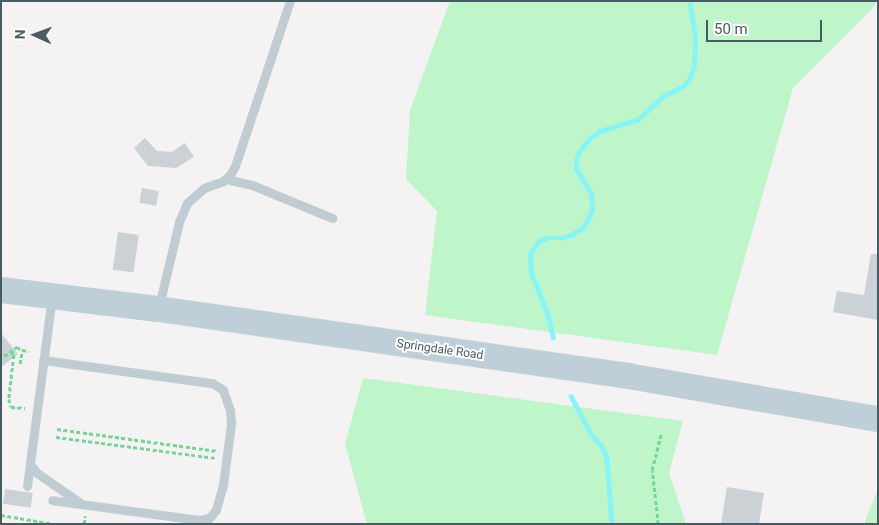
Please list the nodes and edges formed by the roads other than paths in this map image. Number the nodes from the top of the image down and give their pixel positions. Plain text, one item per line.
1 (290, 1) edge
2 (226, 179) junction
3 (332, 218) dead end
4 (1, 290) edge
5 (52, 297) junction
6 (158, 309) junction
7 (43, 360) junction
8 (878, 419) edge
9 (30, 464) junction
10 (27, 486) dead end
11 (52, 500) dead end
12 (82, 504) junction

1 - 2 lane
2 - 3 lane
2 - 6 lane
4 - 5 main road, Springdale Road
5 - 6 main road, Springdale Road
5 - 7 lane
6 - 8 main road, Springdale Road
7 - 9 lane
7 - 12 lane
9 - 10 lane
9 - 12 lane
11 - 12 lane

